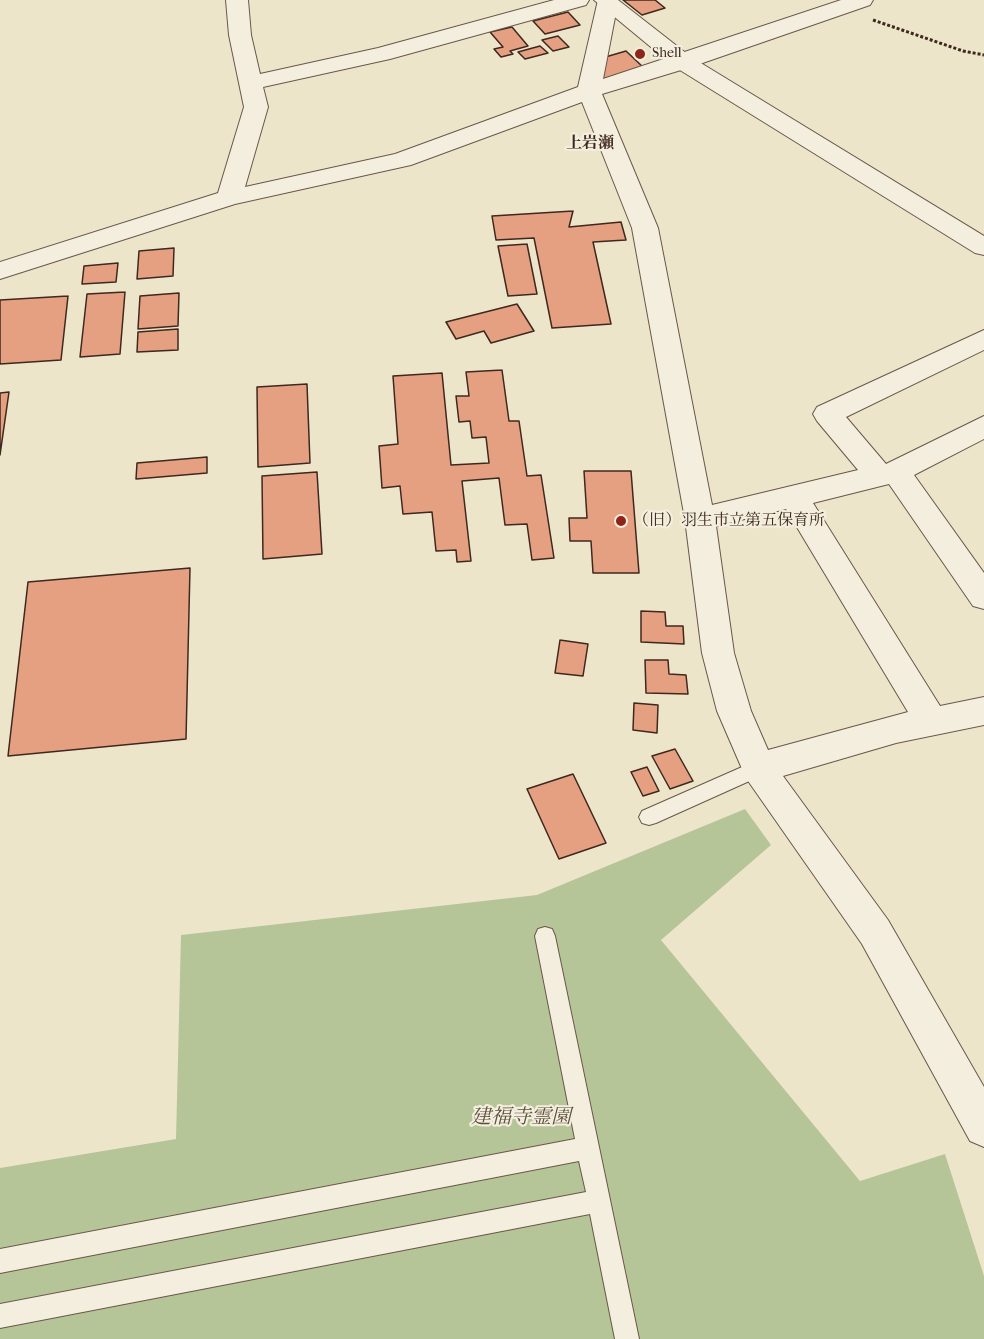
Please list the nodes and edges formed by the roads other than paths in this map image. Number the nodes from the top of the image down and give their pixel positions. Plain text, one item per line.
1 (237, 0) edge
2 (597, 1) edge
3 (851, 4) edge
4 (683, 62) junction
5 (250, 83) junction
6 (589, 91) junction
7 (229, 198) junction
8 (984, 247) edge
9 (0, 271) edge
10 (984, 339) edge
11 (984, 426) edge
12 (888, 474) junction
13 (793, 496) junction
14 (700, 519) junction
15 (984, 597) edge
16 (984, 711) edge
17 (932, 722) junction
18 (758, 768) junction
19 (649, 817) dead end
20 (545, 936) dead end
21 (984, 1127) edge
22 (588, 1148) junction
23 (598, 1201) junction
24 (0, 1261) edge
25 (0, 1316) edge
26 (627, 1339) edge

1 - 5 street
2 - 4 street
2 - 5 street
2 - 6 street
3 - 4 street
4 - 6 street
4 - 8 street
5 - 7 street
6 - 7 street
6 - 14 street
7 - 9 street
10 - 12 street
11 - 12 street
12 - 13 street
12 - 15 street
13 - 14 street
13 - 17 street
14 - 18 street
16 - 17 street
17 - 18 street
18 - 19 lane
18 - 21 street
20 - 22 lane
22 - 23 lane
22 - 24 lane
23 - 25 lane
23 - 26 lane

